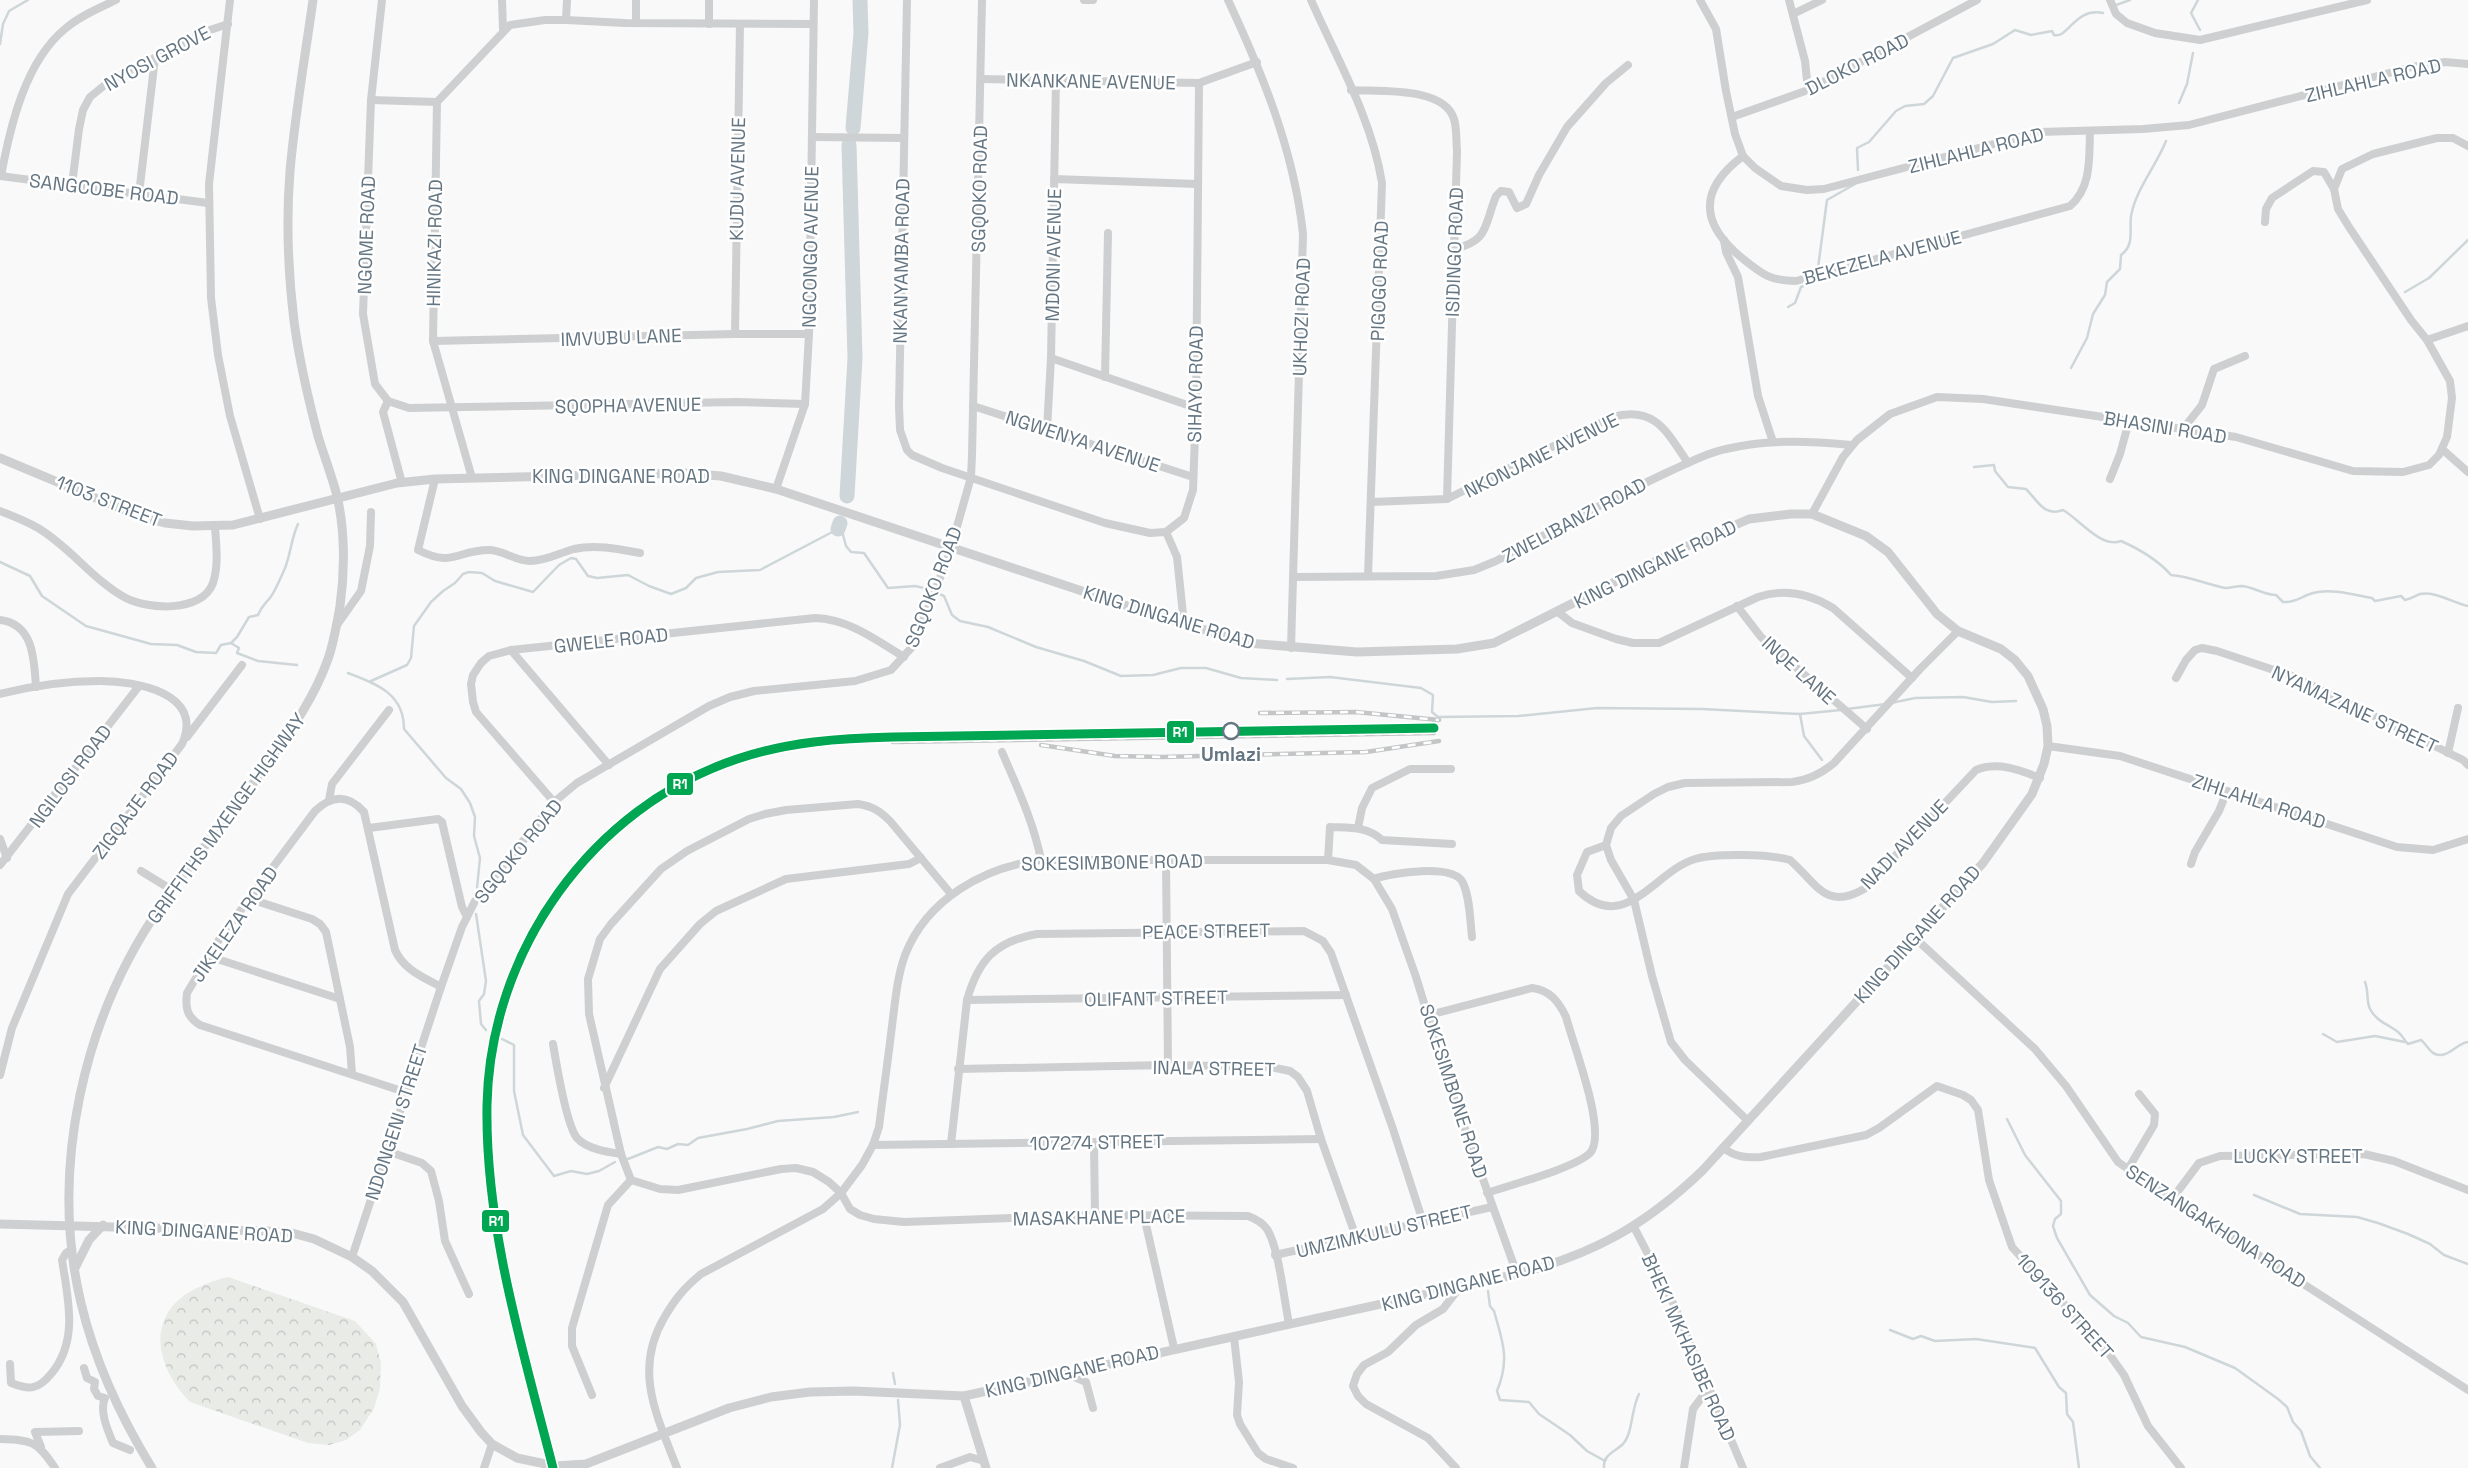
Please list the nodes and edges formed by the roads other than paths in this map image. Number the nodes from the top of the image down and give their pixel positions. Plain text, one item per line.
1 (116, 0) edge
2 (230, 0) edge
3 (313, 0) edge
4 (382, 0) edge
5 (502, 0) edge
6 (567, 0) edge
7 (636, 0) edge
8 (709, 0) edge
9 (814, 0) edge
10 (907, 0) edge
11 (982, 0) edge
12 (1084, 0) edge
13 (1093, 0) edge
14 (1228, 0) edge
15 (1311, 0) edge
16 (1700, 0) edge
17 (1789, 0) edge
18 (1822, 0) edge
19 (1977, 0) edge
20 (2110, 0) edge
21 (2366, 0) edge
22 (1793, 14) junction
23 (566, 20) junction
24 (636, 23) junction
25 (228, 24) junction
26 (709, 24) junction
27 (740, 24) junction
28 (813, 24) junction
29 (503, 29) junction
30 (155, 58) junction
31 (1257, 62) junction
32 (1628, 64) dead end
33 (2468, 64) edge
34 (982, 79) junction
35 (1056, 80) junction
36 (1199, 83) junction
37 (1351, 90) junction
38 (1808, 90) junction
39 (371, 100) junction
40 (437, 102) junction
41 (1732, 117) junction
42 (2090, 130) junction
43 (812, 137) junction
44 (904, 138) junction
45 (2468, 146) edge
46 (1743, 156) junction
47 (0, 176) edge
48 (1054, 179) junction
49 (1197, 184) junction
50 (72, 185) junction
51 (2334, 189) junction
52 (138, 194) junction
53 (208, 203) junction
54 (2265, 222) dead end
55 (1108, 233) dead end
56 (1724, 240) junction
57 (1454, 249) junction
58 (2468, 326) edge
59 (735, 334) junction
60 (809, 334) junction
61 (2427, 340) junction
62 (433, 341) junction
63 (2245, 356) dead end
64 (1051, 358) junction
65 (1105, 377) junction
66 (388, 401) junction
67 (805, 404) junction
68 (973, 406) junction
69 (451, 408) junction
70 (1196, 408) junction
71 (2129, 421) junction
72 (1047, 429) junction
73 (2183, 429) junction
74 (1773, 442) junction
75 (1851, 446) junction
76 (2442, 449) junction
77 (0, 458) edge
78 (1688, 464) junction
79 (2468, 472) edge
80 (971, 476) junction
81 (1193, 477) junction
82 (472, 478) junction
83 (435, 479) junction
84 (2110, 479) dead end
85 (402, 483) junction
86 (776, 489) junction
87 (337, 497) junction
88 (1448, 499) junction
89 (1371, 502) junction
90 (0, 511) edge
91 (371, 512) dead end
92 (1812, 514) junction
93 (260, 519) junction
94 (214, 526) junction
95 (1166, 532) junction
96 (952, 546) junction
97 (640, 553) dead end
98 (1368, 576) junction
99 (1293, 577) junction
100 (1737, 606) junction
101 (1558, 612) junction
102 (0, 620) edge
103 (1184, 624) junction
104 (336, 626) junction
105 (1958, 632) junction
106 (1291, 648) junction
107 (511, 650) junction
108 (904, 657) junction
109 (242, 665) dead end
110 (1912, 678) junction
111 (2176, 678) dead end
112 (139, 686) junction
113 (36, 687) junction
114 (0, 694) edge
115 (2458, 708) dead end
116 (389, 710) dead end
117 (1867, 729) junction
118 (182, 744) junction
119 (2048, 746) junction
120 (1002, 752) dead end
121 (2448, 753) junction
122 (609, 765) junction
123 (2468, 765) edge
124 (1451, 769) dead end
125 (2040, 778) junction
126 (2227, 791) junction
127 (329, 800) junction
128 (554, 802) junction
129 (369, 828) junction
130 (1358, 828) junction
131 (0, 839) edge
132 (2468, 839) edge
133 (1452, 844) dead end
134 (1606, 845) junction
135 (7, 858) junction
136 (921, 858) junction
137 (1041, 860) junction
138 (1166, 860) junction
139 (1328, 860) junction
140 (2191, 864) dead end
141 (0, 866) edge
142 (142, 870) dead end
143 (1374, 879) junction
144 (172, 890) junction
145 (951, 894) junction
146 (250, 899) junction
147 (1634, 900) junction
148 (467, 917) junction
149 (1167, 931) junction
150 (1472, 937) dead end
151 (1915, 938) junction
152 (208, 956) junction
153 (441, 987) junction
154 (1346, 995) junction
155 (1168, 998) junction
156 (340, 999) junction
157 (967, 1000) junction
158 (1429, 1015) junction
159 (553, 1044) dead end
160 (2, 1054) edge
161 (1168, 1065) junction
162 (958, 1069) junction
163 (352, 1074) junction
164 (0, 1075) edge
165 (604, 1088) junction
166 (405, 1092) junction
167 (2139, 1094) dead end
168 (1747, 1120) junction
169 (1321, 1139) junction
170 (1094, 1142) junction
171 (951, 1144) junction
172 (873, 1145) junction
173 (1723, 1148) junction
174 (387, 1152) junction
175 (621, 1154) junction
176 (2128, 1169) junction
177 (631, 1180) junction
178 (2468, 1190) edge
179 (841, 1193) junction
180 (1487, 1193) junction
181 (2172, 1199) junction
182 (1492, 1207) junction
183 (1095, 1215) junction
184 (1144, 1216) junction
185 (1423, 1222) junction
186 (0, 1224) edge
187 (69, 1224) junction
188 (103, 1226) junction
189 (1634, 1227) junction
190 (1356, 1237) junction
191 (72, 1248) junction
192 (1275, 1255) junction
193 (352, 1257) junction
194 (75, 1268) junction
195 (1517, 1274) junction
196 (1460, 1287) junction
197 (469, 1294) dead end
198 (1289, 1324) junction
199 (1234, 1337) junction
200 (1174, 1348) junction
201 (10, 1364) dead end
202 (84, 1368) dead end
203 (1065, 1373) junction
204 (2468, 1390) edge
205 (1710, 1394) junction
206 (592, 1395) dead end
207 (964, 1396) junction
208 (1093, 1408) dead end
209 (78, 1431) dead end
210 (664, 1434) junction
211 (0, 1439) edge
212 (492, 1444) junction
213 (42, 1449) junction
214 (130, 1450) dead end
215 (985, 1464) edge
216 (54, 1468) edge
217 (152, 1468) edge
218 (484, 1468) edge
219 (677, 1468) edge
220 (940, 1468) edge
221 (1293, 1468) edge
222 (1456, 1468) edge
223 (1684, 1468) edge
224 (1743, 1468) edge
225 (1748, 1468) edge
226 (2181, 1468) edge

1 - 47 street
2 - 25 street
3 - 87 street, GRIFFITHS MXENGE HIGHWAY
4 - 39 street, NGOME ROAD
5 - 29 street
6 - 23 street
7 - 24 street
8 - 26 street
9 - 28 street, NGCONGO AVENUE
10 - 44 street, NKANYAMBA ROAD
11 - 34 street, SGQOKO ROAD
12 - 13 street
14 - 31 street, UKHOZI ROAD
15 - 37 street, PIGOGO ROAD
16 - 41 street
17 - 22 street
18 - 22 street
19 - 38 street, DLOKO ROAD
20 - 21 street
22 - 38 street
23 - 24 street
23 - 29 street
24 - 26 street
25 - 30 street, NYOSI GROVE
25 - 53 street
26 - 27 street
27 - 28 street
27 - 59 street, KUDU AVENUE
28 - 43 street, NGCONGO AVENUE
29 - 40 street
30 - 50 street, NYOSI GROVE
30 - 52 street
31 - 36 street
31 - 99 street, UKHOZI ROAD
32 - 57 street
33 - 42 street, ZIHLAHLA ROAD
34 - 35 street, NKANKANE AVENUE
34 - 68 street, SGQOKO ROAD
35 - 36 street, NKANKANE AVENUE
35 - 48 street, MDONI AVENUE
36 - 49 street, SIHAYO ROAD
37 - 57 street, ISIDINGO ROAD
37 - 89 street, PIGOGO ROAD
38 - 41 street, DLOKO ROAD
39 - 40 street
39 - 66 street, NGOME ROAD
40 - 62 street, HINIKAZI ROAD
41 - 46 street
42 - 46 street, ZIHLAHLA ROAD
42 - 56 street, BEKEZELA AVENUE
43 - 44 street
43 - 60 street, NGCONGO AVENUE
44 - 80 street, NKANYAMBA ROAD
45 - 51 street
46 - 56 street, BEKEZELA AVENUE
47 - 50 street, SANGCOBE ROAD
48 - 49 street
48 - 64 street, MDONI AVENUE
49 - 70 street, SIHAYO ROAD
50 - 52 street, SANGCOBE ROAD
51 - 54 street
51 - 61 street, BHASINI ROAD
52 - 53 street, SANGCOBE ROAD
53 - 93 street
55 - 65 street
56 - 74 street
57 - 88 street, ISIDINGO ROAD
58 - 61 street
59 - 60 street, IMVUBU LANE
59 - 62 street, IMVUBU LANE
60 - 67 street, NGCONGO AVENUE
61 - 76 street, BHASINI ROAD
62 - 69 street, HINIKAZI ROAD
63 - 73 street
64 - 65 street
64 - 72 street, MDONI AVENUE
65 - 70 street
66 - 69 street
66 - 85 street
67 - 69 street, SQOPHA AVENUE
67 - 86 street, NGCONGO AVENUE
68 - 72 street, NGWENYA AVENUE
68 - 80 street, SGQOKO ROAD
69 - 82 street, HINIKAZI ROAD
70 - 81 street, SIHAYO ROAD
71 - 73 street, BHASINI ROAD
71 - 75 street, BHASINI ROAD
71 - 84 street
72 - 81 street, NGWENYA AVENUE
73 - 76 street, BHASINI ROAD
74 - 75 street, ZWELIBANZI ROAD
74 - 78 street, ZWELIBANZI ROAD
75 - 92 street, BHASINI ROAD
76 - 79 street
77 - 94 street, 1103 STREET
78 - 88 street, NKONJANE AVENUE
78 - 98 street, ZWELIBANZI ROAD
80 - 95 street
80 - 96 street, SGQOKO ROAD
81 - 95 street, SIHAYO ROAD
82 - 83 street, KING DINGANE ROAD
82 - 86 street, KING DINGANE ROAD
83 - 85 street, KING DINGANE ROAD
83 - 97 street
85 - 87 street, KING DINGANE ROAD
86 - 96 street, KING DINGANE ROAD
87 - 93 street, 1103 STREET
87 - 104 street, GRIFFITHS MXENGE HIGHWAY
88 - 89 street, NKONJANE AVENUE
89 - 98 street, PIGOGO ROAD
90 - 94 street
91 - 104 street
92 - 101 street, KING DINGANE ROAD
92 - 105 street, KING DINGANE ROAD
93 - 94 street, 1103 STREET
95 - 103 street
96 - 103 street, KING DINGANE ROAD
96 - 108 street, SGQOKO ROAD
98 - 99 street, ZWELIBANZI ROAD
99 - 106 street, UKHOZI ROAD
100 - 101 street
100 - 110 street
100 - 117 street, INQE LANE
101 - 106 street, KING DINGANE ROAD
102 - 113 street
103 - 106 street, KING DINGANE ROAD
104 - 144 street, GRIFFITHS MXENGE HIGHWAY
105 - 110 street
105 - 119 street, KING DINGANE ROAD
107 - 108 street, GWELE ROAD
107 - 122 street
107 - 128 street, GWELE ROAD
108 - 122 street, SGQOKO ROAD
109 - 118 street
110 - 117 street
111 - 121 street, NYAMAZANE STREET
112 - 113 street, ZIGQAJE ROAD
112 - 118 street, ZIGQAJE ROAD
112 - 135 street, NGILOSI ROAD
113 - 114 street, ZIGQAJE ROAD
115 - 121 street
116 - 127 street, JIKELEZA ROAD
117 - 134 street
118 - 160 street, ZIGQAJE ROAD
119 - 125 street, KING DINGANE ROAD
119 - 126 street, ZIHLAHLA ROAD
120 - 137 street
121 - 123 street, NYAMAZANE STREET
122 - 128 street, SGQOKO ROAD
124 - 130 street
125 - 147 street, NADI AVENUE
125 - 151 street, KING DINGANE ROAD
126 - 132 street, ZIHLAHLA ROAD
126 - 140 street
127 - 129 street
127 - 146 street, JIKELEZA ROAD
128 - 148 street, SGQOKO ROAD
129 - 148 street
129 - 153 street
130 - 133 street
130 - 139 street
131 - 135 street
134 - 147 street
134 - 147 street
135 - 141 street, NGILOSI ROAD
136 - 145 street
136 - 165 street
136 - 165 street
137 - 138 street, SOKESIMBONE ROAD
137 - 145 street, SOKESIMBONE ROAD
138 - 139 street, SOKESIMBONE ROAD
138 - 149 street
139 - 143 street, SOKESIMBONE ROAD
142 - 144 street
143 - 150 street
143 - 158 street, SOKESIMBONE ROAD
144 - 187 street, GRIFFITHS MXENGE HIGHWAY
145 - 172 street, SOKESIMBONE ROAD
146 - 152 street, JIKELEZA ROAD
146 - 156 street
147 - 168 street
148 - 153 street, SGQOKO ROAD
149 - 154 street, PEACE STREET
149 - 155 street
149 - 157 street, PEACE STREET
151 - 168 street, KING DINGANE ROAD
151 - 176 street, SENZANGAKHONA ROAD
152 - 156 street
152 - 163 street, JIKELEZA ROAD
153 - 166 street, NDONGENI STREET
154 - 155 street, OLIFANT STREET
154 - 185 street, PEACE STREET
155 - 157 street, OLIFANT STREET
155 - 161 street
156 - 163 street
157 - 162 street, PEACE STREET
158 - 180 street, SOKESIMBONE ROAD
158 - 180 street
159 - 175 street
160 - 164 street, ZIGQAJE ROAD
161 - 162 street, INALA STREET
161 - 169 street, INALA STREET
162 - 171 street, PEACE STREET
163 - 166 street, JIKELEZA ROAD
165 - 175 street
166 - 174 street, NDONGENI STREET
167 - 176 street
168 - 173 street, KING DINGANE ROAD
169 - 170 street, 107274 STREET
169 - 190 street, INALA STREET
170 - 171 street, 107274 STREET
170 - 183 street
171 - 172 street, 107274 STREET
172 - 179 street, SOKESIMBONE ROAD
173 - 189 street, KING DINGANE ROAD
173 - 226 street, 109136 STREET
174 - 193 street, NDONGENI STREET
174 - 197 street
175 - 177 street
176 - 181 street, SENZANGAKHONA ROAD
177 - 179 street, MASAKHANE PLACE
177 - 206 street
178 - 181 street, LUCKY STREET
179 - 183 street, MASAKHANE PLACE
179 - 210 street, SOKESIMBONE ROAD
180 - 182 street, SOKESIMBONE ROAD
181 - 204 street, SENZANGAKHONA ROAD
182 - 185 street, UMZIMKULU STREET
182 - 195 street, SOKESIMBONE ROAD
183 - 184 street, MASAKHANE PLACE
184 - 192 street, MASAKHANE PLACE
184 - 200 street
185 - 190 street, UMZIMKULU STREET
186 - 187 street, KING DINGANE ROAD
187 - 188 street, KING DINGANE ROAD
187 - 191 street, GRIFFITHS MXENGE HIGHWAY
188 - 193 street, KING DINGANE ROAD
188 - 194 street
189 - 195 street, KING DINGANE ROAD
189 - 205 street, BHEKI MKHASIBE ROAD
190 - 192 street, UMZIMKULU STREET
191 - 194 street, GRIFFITHS MXENGE HIGHWAY
191 - 201 street
192 - 198 street, MASAKHANE PLACE
193 - 212 street, KING DINGANE ROAD
194 - 217 street, GRIFFITHS MXENGE HIGHWAY
195 - 196 street, KING DINGANE ROAD
196 - 198 street, KING DINGANE ROAD
196 - 222 street
198 - 199 street, KING DINGANE ROAD
199 - 200 street, KING DINGANE ROAD
199 - 221 street
200 - 203 street, KING DINGANE ROAD
202 - 214 street
203 - 207 street, KING DINGANE ROAD
203 - 208 street
205 - 223 street
205 - 224 street, BHEKI MKHASIBE ROAD
207 - 210 street, KING DINGANE ROAD
207 - 215 street
209 - 213 street
210 - 212 street, KING DINGANE ROAD
210 - 219 street, SOKESIMBONE ROAD
211 - 213 street
212 - 218 street
213 - 216 street
215 - 220 street
224 - 225 street

